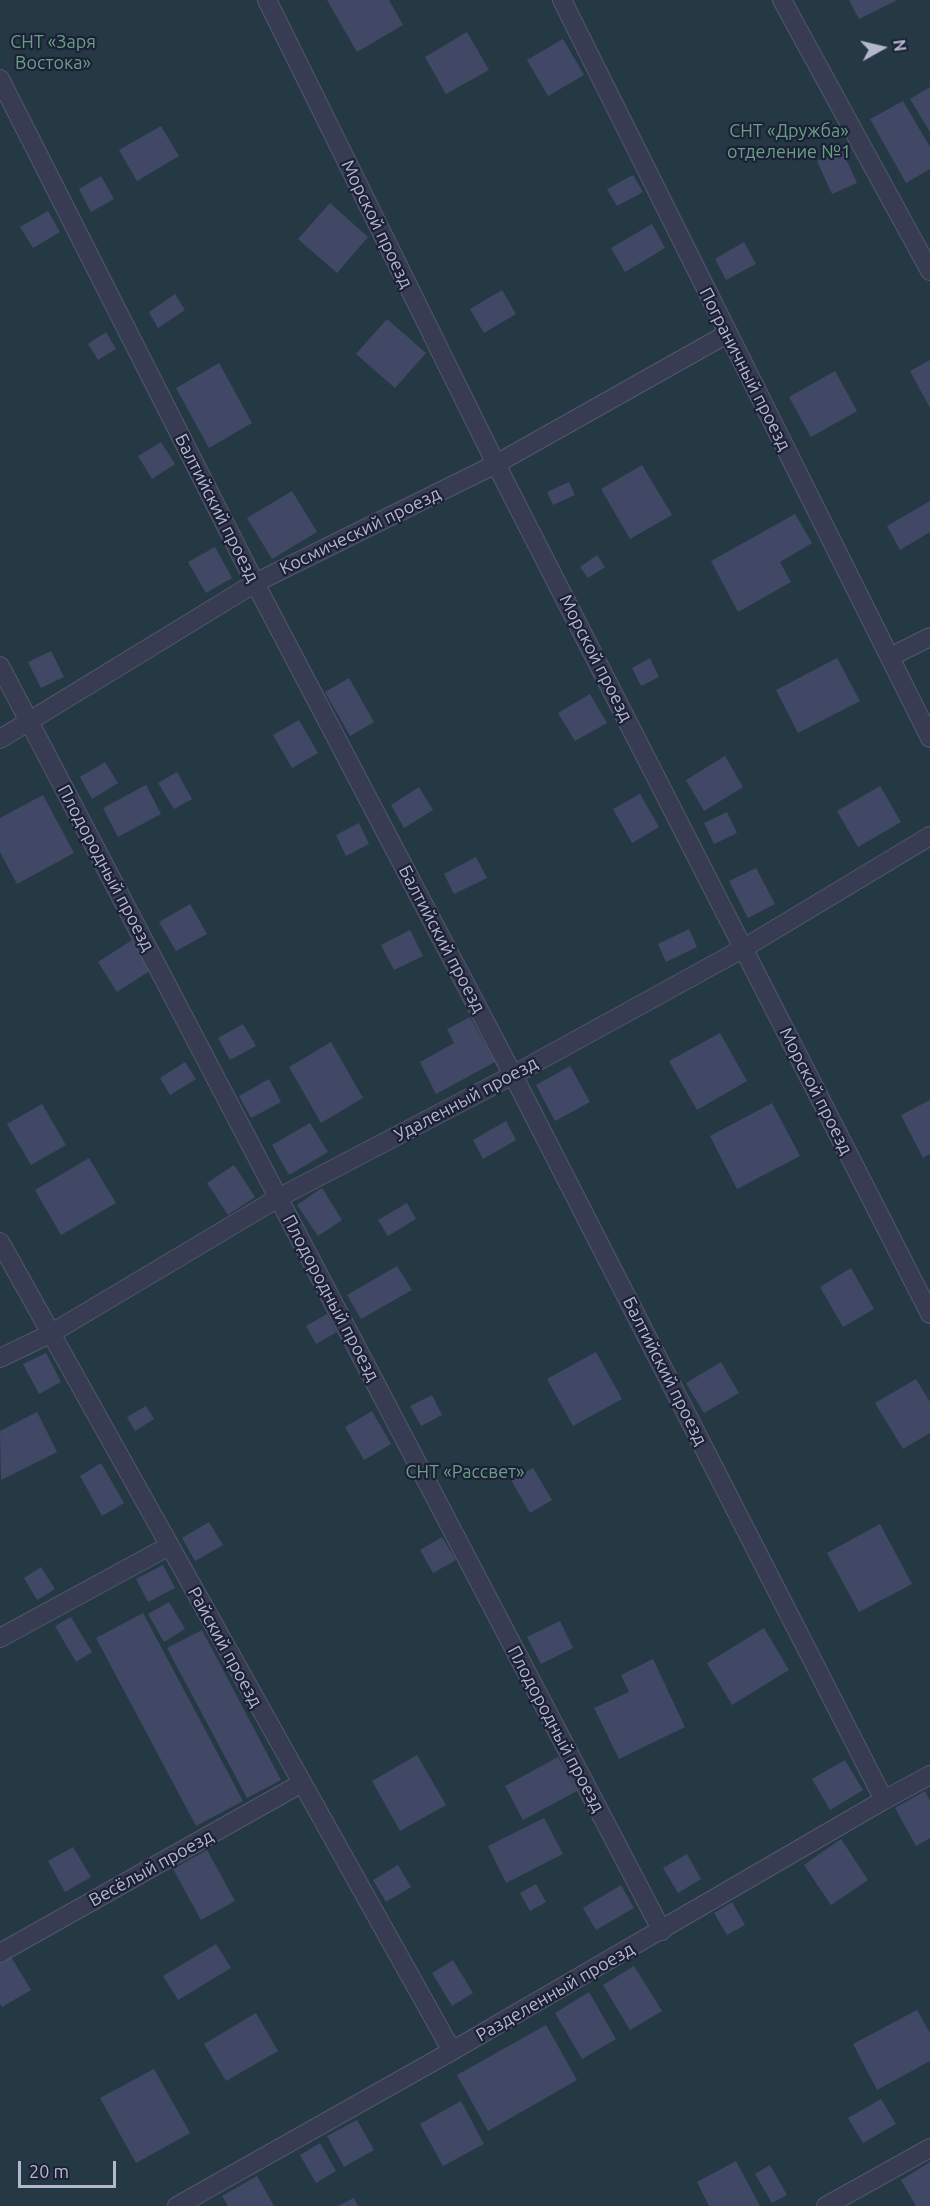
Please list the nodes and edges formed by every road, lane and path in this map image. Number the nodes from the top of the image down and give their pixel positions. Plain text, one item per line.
1 (267, 0) edge
2 (562, 0) edge
3 (782, 0) edge
4 (0, 79) edge
5 (930, 271) edge
6 (728, 334) junction
7 (496, 464) junction
8 (255, 583) junction
9 (930, 637) edge
10 (890, 657) junction
11 (0, 666) edge
12 (30, 722) junction
13 (930, 738) edge
14 (0, 739) edge
15 (930, 836) edge
16 (744, 948) junction
17 (513, 1075) junction
18 (278, 1198) junction
19 (0, 1242) edge
20 (930, 1314) edge
21 (50, 1334) junction
22 (0, 1358) edge
23 (169, 1546) junction
24 (0, 1638) edge
25 (930, 1775) edge
26 (302, 1783) junction
27 (884, 1800) junction
28 (662, 1931) junction
29 (0, 1953) edge
30 (452, 2051) junction
31 (930, 2148) edge
32 (177, 2206) edge
33 (825, 2206) edge

1 - 7 lane, Морской проезд
2 - 6 lane, Пограничный проезд
3 - 5 lane
4 - 8 lane, Балтийский проезд
6 - 7 lane, Космический проезд
6 - 10 lane, Пограничный проезд
7 - 8 lane, Космический проезд
7 - 16 lane, Морской проезд
8 - 12 lane, Космический проезд
8 - 17 lane, Балтийский проезд
9 - 10 lane
10 - 13 lane, Пограничный проезд
11 - 12 lane, Плодородный проезд
12 - 14 lane, Космический проезд
12 - 18 lane, Плодородный проезд
15 - 16 lane, Удаленный проезд
16 - 17 lane, Удаленный проезд
16 - 20 lane, Морской проезд
17 - 18 lane, Удаленный проезд
17 - 27 lane, Балтийский проезд
18 - 21 lane, Удаленный проезд
18 - 28 lane, Плодородный проезд
19 - 21 lane, Райский проезд
21 - 22 lane, Удаленный проезд
21 - 23 lane, Райский проезд
23 - 24 lane
23 - 26 lane, Райский проезд
25 - 27 lane, Разделенный проезд
26 - 29 lane, Весёлый проезд
26 - 30 lane, Райский проезд
27 - 28 lane, Разделенный проезд
28 - 30 lane, Разделенный проезд
30 - 32 lane, Разделенный проезд
31 - 33 lane

